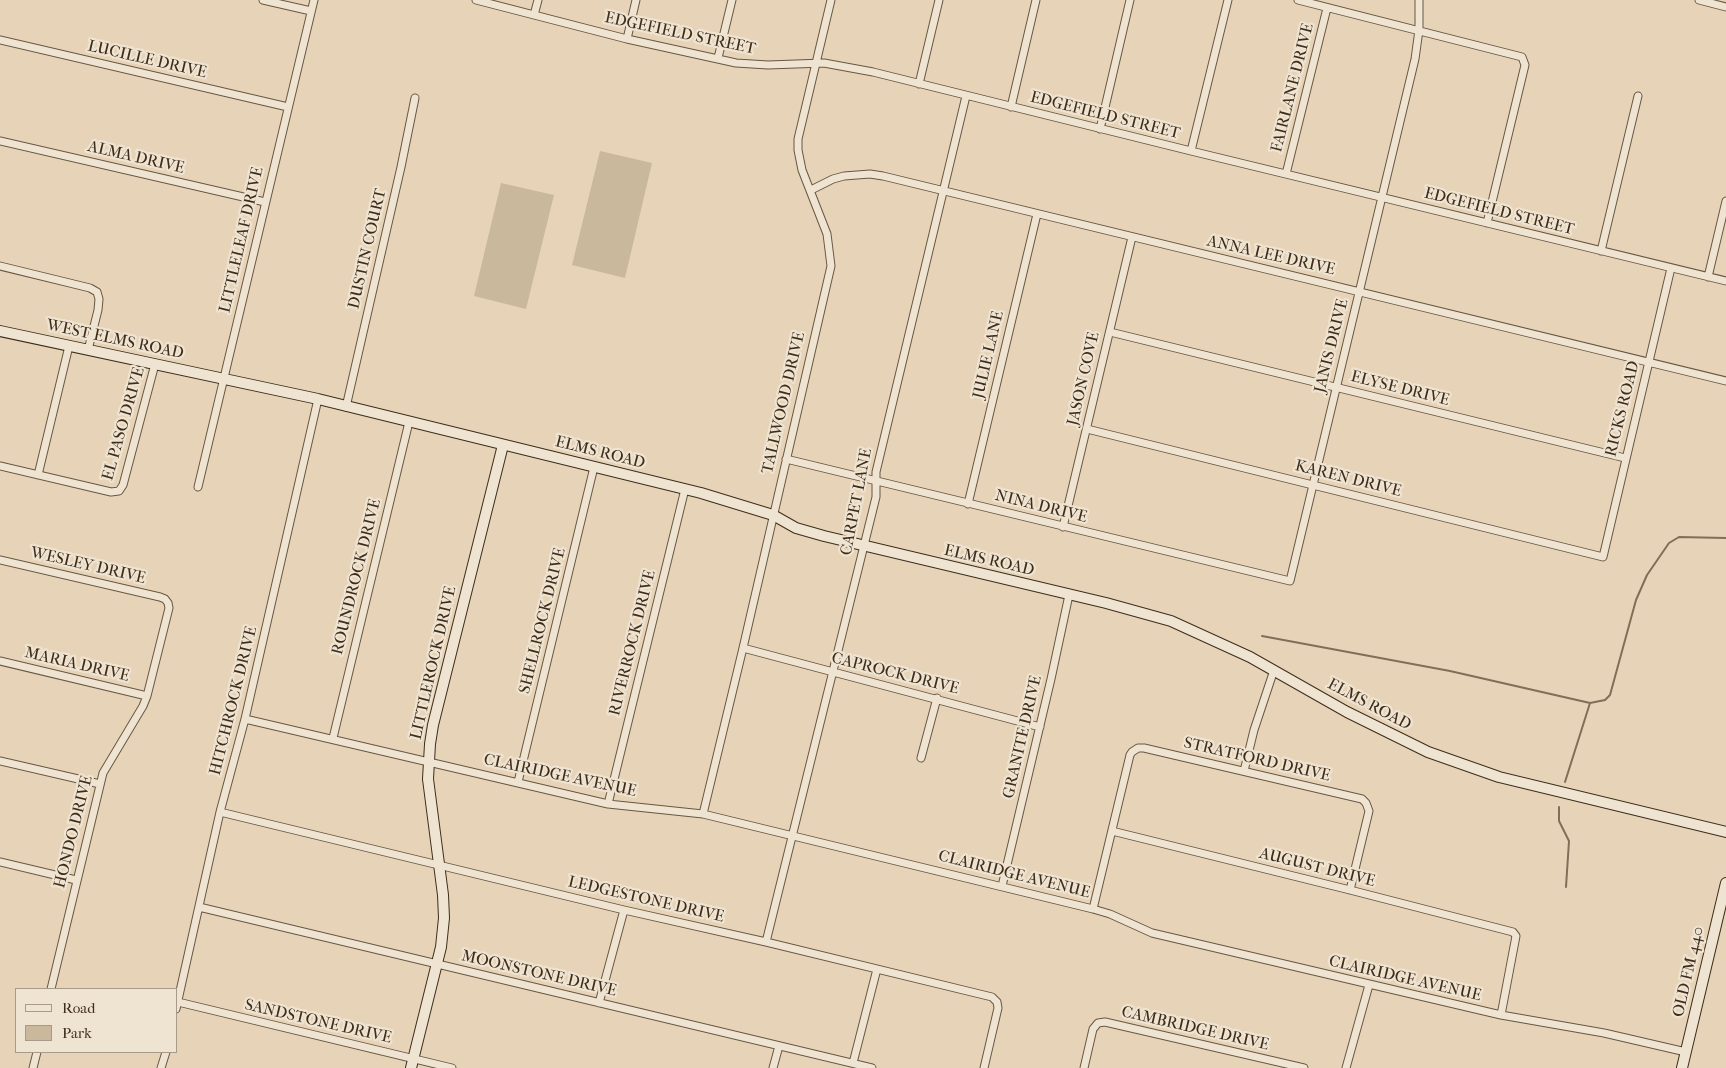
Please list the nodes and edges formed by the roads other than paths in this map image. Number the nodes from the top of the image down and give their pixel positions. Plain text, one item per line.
1 (263, 0) edge
2 (314, 0) edge
3 (476, 0) edge
4 (538, 0) edge
5 (636, 0) edge
6 (732, 0) edge
7 (831, 0) edge
8 (939, 0) edge
9 (1036, 0) edge
10 (1130, 0) edge
11 (1228, 0) edge
12 (1298, 0) edge
13 (1420, 0) edge
14 (1699, 0) edge
15 (1726, 7) edge
16 (1327, 8) junction
17 (311, 11) junction
18 (534, 15) junction
19 (1420, 30) junction
20 (627, 39) junction
21 (0, 40) edge
22 (718, 58) junction
23 (816, 63) junction
24 (919, 84) junction
25 (966, 96) junction
26 (1638, 96) dead end
27 (416, 98) dead end
28 (288, 107) junction
29 (1010, 107) junction
30 (1100, 129) junction
31 (0, 141) edge
32 (1190, 152) junction
33 (1286, 174) junction
34 (811, 190) junction
35 (942, 191) junction
36 (1382, 198) junction
37 (1726, 201) edge
38 (265, 202) junction
39 (1037, 214) junction
40 (1487, 223) junction
41 (1132, 237) junction
42 (1601, 251) junction
43 (0, 266) edge
44 (1671, 268) junction
45 (1708, 277) junction
46 (1726, 281) edge
47 (1360, 290) junction
48 (0, 331) edge
49 (1110, 332) junction
50 (69, 346) junction
51 (88, 350) junction
52 (1649, 362) junction
53 (155, 364) junction
54 (224, 379) junction
55 (1726, 381) edge
56 (1336, 388) junction
57 (318, 399) junction
58 (346, 407) junction
59 (409, 422) junction
60 (1087, 429) junction
61 (503, 445) junction
62 (1625, 458) junction
63 (786, 459) junction
64 (0, 466) edge
65 (594, 467) junction
66 (38, 475) junction
67 (875, 481) junction
68 (1313, 485) junction
69 (198, 487) dead end
70 (685, 488) junction
71 (968, 504) junction
72 (773, 515) junction
73 (1063, 527) junction
74 (864, 546) junction
75 (1603, 556) joint
76 (0, 560) edge
77 (1290, 581) joint
78 (1069, 595) junction
79 (168, 603) joint
80 (743, 648) junction
81 (0, 661) edge
82 (1274, 670) junction
83 (831, 672) junction
84 (147, 696) junction
85 (937, 698) junction
86 (246, 719) junction
87 (1040, 726) junction
88 (333, 738) junction
89 (921, 758) dead end
90 (0, 761) edge
91 (428, 761) junction
92 (1244, 771) junction
93 (518, 782) junction
94 (100, 784) junction
95 (608, 804) junction
96 (220, 812) junction
97 (703, 814) junction
98 (1112, 831) junction
99 (1726, 832) edge
100 (792, 836) junction
101 (0, 862) edge
102 (439, 866) junction
103 (76, 880) junction
104 (1726, 883) edge
105 (1002, 886) junction
106 (1350, 890) junction
107 (199, 907) junction
108 (1093, 909) junction
109 (624, 910) junction
110 (766, 942) junction
111 (436, 964) junction
112 (877, 969) junction
113 (1369, 985) junction
114 (51, 988) edge
115 (178, 1002) edge
116 (599, 1003) junction
117 (178, 1006) edge
118 (1501, 1015) junction
119 (779, 1046) junction
120 (1686, 1052) junction
121 (37, 1053) edge
122 (166, 1053) edge
123 (412, 1063) edge
124 (853, 1063) junction
125 (33, 1068) edge
126 (162, 1068) edge
127 (452, 1068) edge
128 (773, 1068) edge
129 (872, 1068) edge
130 (984, 1068) edge
131 (1084, 1068) edge
132 (1304, 1068) edge
133 (1346, 1068) edge
134 (1682, 1068) edge

1 - 17 street
2 - 17 street, LITTLELEAF DRIVE
3 - 18 street, EDGEFIELD STREET
4 - 18 street
5 - 20 street
6 - 22 street
7 - 23 street, TALLWOOD DRIVE
8 - 24 street
9 - 29 street
10 - 30 street
11 - 32 street
12 - 16 street
13 - 19 street, JANIS DRIVE
14 - 15 street
16 - 19 street
16 - 33 street, FAIRLANE DRIVE
17 - 28 street, LITTLELEAF DRIVE
18 - 20 street, EDGEFIELD STREET
19 - 36 street, JANIS DRIVE
19 - 40 street
20 - 22 street, EDGEFIELD STREET
21 - 28 street, LUCILLE DRIVE
22 - 23 street, EDGEFIELD STREET
23 - 24 street, EDGEFIELD STREET
23 - 34 street, TALLWOOD DRIVE
24 - 25 street, EDGEFIELD STREET
25 - 29 street, EDGEFIELD STREET
25 - 35 street, CARPET LANE
26 - 42 street
27 - 58 street, DUSTIN COURT
28 - 38 street, LITTLELEAF DRIVE
29 - 30 street, EDGEFIELD STREET
30 - 32 street, EDGEFIELD STREET
31 - 38 street, ALMA DRIVE
32 - 33 street, EDGEFIELD STREET
33 - 36 street, EDGEFIELD STREET
34 - 35 street, ANNA LEE DRIVE
34 - 63 street, TALLWOOD DRIVE
35 - 39 street, ANNA LEE DRIVE
35 - 67 street, CARPET LANE
36 - 40 street, EDGEFIELD STREET
36 - 47 street, JANIS DRIVE
37 - 45 street
38 - 54 street, LITTLELEAF DRIVE
39 - 41 street, ANNA LEE DRIVE
39 - 71 street, JULIE LANE
40 - 42 street, EDGEFIELD STREET
41 - 47 street, ANNA LEE DRIVE
41 - 49 street, JASON COVE
42 - 44 street, EDGEFIELD STREET
43 - 51 street
44 - 45 street, EDGEFIELD STREET
44 - 52 street, RICKS ROAD
45 - 46 street, EDGEFIELD STREET
47 - 52 street, ANNA LEE DRIVE
47 - 56 street, JANIS DRIVE
48 - 50 main road, WEST ELMS ROAD
49 - 56 street, ELYSE DRIVE
49 - 60 street, JASON COVE
50 - 51 main road, WEST ELMS ROAD
50 - 66 street
51 - 53 main road, WEST ELMS ROAD
52 - 55 street, ANNA LEE DRIVE
52 - 62 street, RICKS ROAD
53 - 54 main road, WEST ELMS ROAD
53 - 66 street, EL PASO DRIVE
54 - 57 main road, ELMS ROAD
54 - 69 street, LITTLELEAF DRIVE
56 - 62 street, ELYSE DRIVE
56 - 68 street, JANIS DRIVE
57 - 58 main road, ELMS ROAD
57 - 86 street, HITCHROCK DRIVE
58 - 59 main road, ELMS ROAD
59 - 61 main road, ELMS ROAD
59 - 88 street, ROUNDROCK DRIVE
60 - 68 street, KAREN DRIVE
60 - 73 street, JASON COVE
61 - 65 main road, ELMS ROAD
61 - 91 main road, LITTLEROCK DRIVE
62 - 75 street, RICKS ROAD
63 - 67 street, NINA DRIVE
63 - 72 street, TALLWOOD DRIVE
64 - 66 street
65 - 70 main road, ELMS ROAD
65 - 93 street, SHELLROCK DRIVE
67 - 71 street, NINA DRIVE
67 - 74 street, CARPET LANE
68 - 75 street, KAREN DRIVE
68 - 77 street, JANIS DRIVE
70 - 72 main road, ELMS ROAD
70 - 95 street, RIVERROCK DRIVE
71 - 73 street, NINA DRIVE
72 - 74 main road, ELMS ROAD
72 - 80 street, TALLWOOD DRIVE
73 - 77 street, NINA DRIVE
74 - 78 main road, ELMS ROAD
74 - 83 street, CARPET LANE
76 - 79 street, WESLEY DRIVE
78 - 82 main road, ELMS ROAD
78 - 87 street, GRANITE DRIVE
79 - 84 street, HONDO DRIVE
80 - 83 street, CAPROCK DRIVE
80 - 97 street, TALLWOOD DRIVE
81 - 84 street, MARIA DRIVE
82 - 92 street
82 - 99 main road, ELMS ROAD
83 - 85 street, CAPROCK DRIVE
83 - 100 street, CARPET LANE
84 - 94 street, HONDO DRIVE
85 - 87 street, CAPROCK DRIVE
85 - 89 street
86 - 88 street
86 - 96 street, HITCHROCK DRIVE
87 - 105 street, GRANITE DRIVE
88 - 91 street, CLAIRIDGE AVENUE
90 - 94 street
91 - 93 street, CLAIRIDGE AVENUE
91 - 102 main road, LITTLEROCK DRIVE
92 - 98 street, STRATFORD DRIVE
92 - 106 street, STRATFORD DRIVE
93 - 95 street, CLAIRIDGE AVENUE
94 - 103 street, HONDO DRIVE
95 - 97 street, CLAIRIDGE AVENUE
96 - 102 street, LEDGESTONE DRIVE
96 - 107 street, HITCHROCK DRIVE
97 - 100 street, CLAIRIDGE AVENUE
98 - 106 street, AUGUST DRIVE
98 - 108 street
100 - 105 street, CLAIRIDGE AVENUE
100 - 110 street, CARPET LANE
101 - 103 street
102 - 109 street, LEDGESTONE DRIVE
102 - 111 main road, LITTLEROCK DRIVE
103 - 114 street, HONDO DRIVE
104 - 120 main road, OLD FM 440
105 - 108 street, CLAIRIDGE AVENUE
106 - 118 street, AUGUST DRIVE
107 - 111 street, MOONSTONE DRIVE
107 - 115 street, HITCHROCK DRIVE
108 - 113 street, CLAIRIDGE AVENUE
109 - 110 street, LEDGESTONE DRIVE
109 - 116 street
110 - 112 street, LEDGESTONE DRIVE
111 - 116 street, MOONSTONE DRIVE
111 - 123 main road, LITTLEROCK DRIVE
112 - 124 street
112 - 130 street, LEDGESTONE DRIVE
113 - 118 street, CLAIRIDGE AVENUE
113 - 133 street
116 - 119 street, MOONSTONE DRIVE
117 - 123 street, SANDSTONE DRIVE
118 - 120 street, CLAIRIDGE AVENUE
119 - 124 street, MOONSTONE DRIVE
119 - 128 street
120 - 134 main road, OLD FM 440
121 - 125 street
122 - 126 street
123 - 127 street, SANDSTONE DRIVE
124 - 129 street, MOONSTONE DRIVE
131 - 132 street, CAMBRIDGE DRIVE

